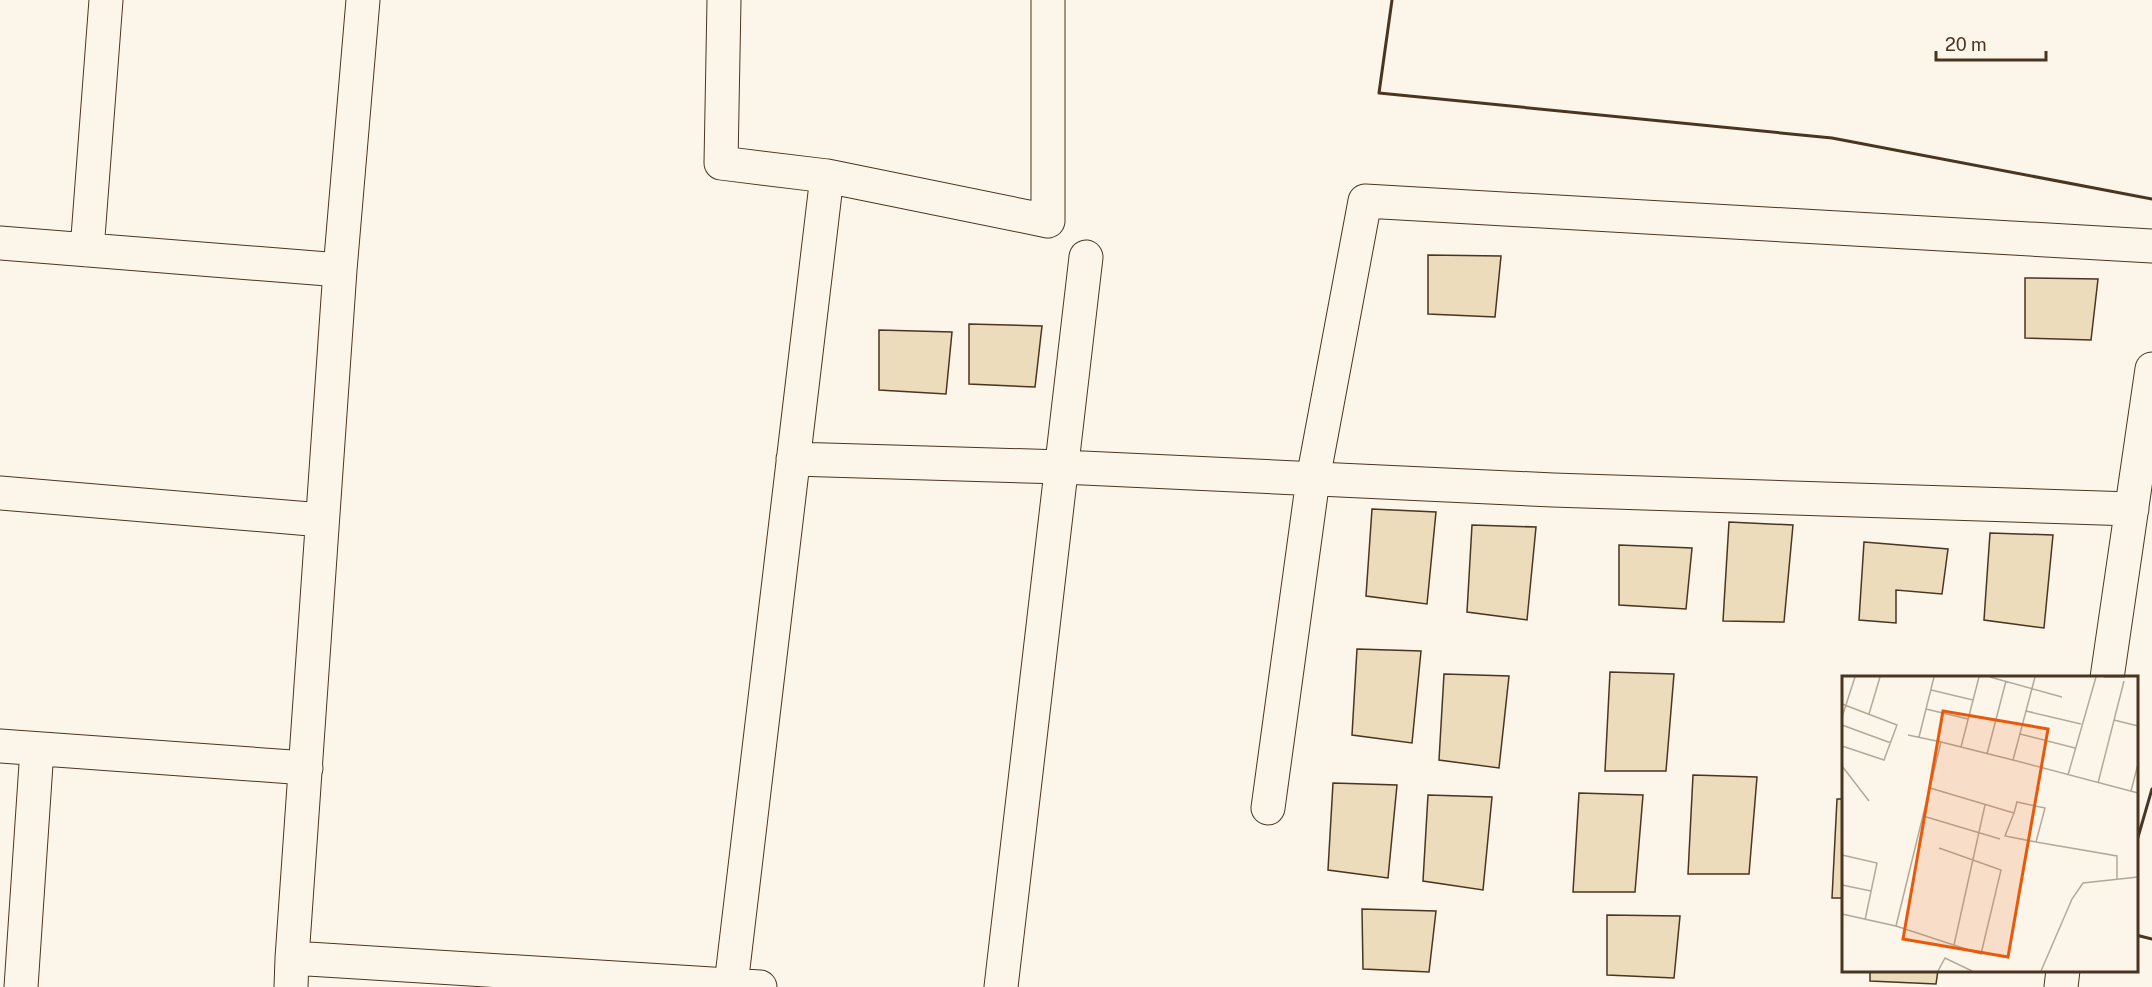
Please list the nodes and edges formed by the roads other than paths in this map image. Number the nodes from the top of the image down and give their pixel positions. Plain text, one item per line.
1 (106, 0) edge
2 (363, 0) edge
3 (724, 0) edge
4 (1048, 0) edge
5 (827, 176) junction
6 (0, 243) edge
7 (2152, 246) edge
8 (87, 250) junction
9 (1086, 257) dead end
10 (340, 270) junction
11 (2152, 369) edge
12 (793, 459) junction
13 (1062, 467) junction
14 (1312, 479) junction
15 (0, 493) edge
16 (2132, 509) junction
17 (322, 520) junction
18 (2107, 676) edge
19 (0, 746) edge
20 (37, 749) junction
21 (306, 768) junction
22 (1268, 808) dead end
23 (2063, 972) edge
24 (292, 973) edge
25 (745, 986) edge
26 (21, 987) edge
27 (1001, 987) edge
28 (2061, 987) edge

1 - 8 street
2 - 10 street
3 - 5 street
4 - 5 street
5 - 12 street
6 - 8 street
7 - 14 street
8 - 10 street
9 - 13 street
10 - 17 street
11 - 16 street
12 - 13 street
12 - 25 street
13 - 14 street
13 - 27 street
14 - 16 street
14 - 22 street
15 - 17 street
16 - 18 street
17 - 21 street
19 - 20 street
20 - 21 street
20 - 26 street
21 - 24 street
23 - 28 street
24 - 25 street

